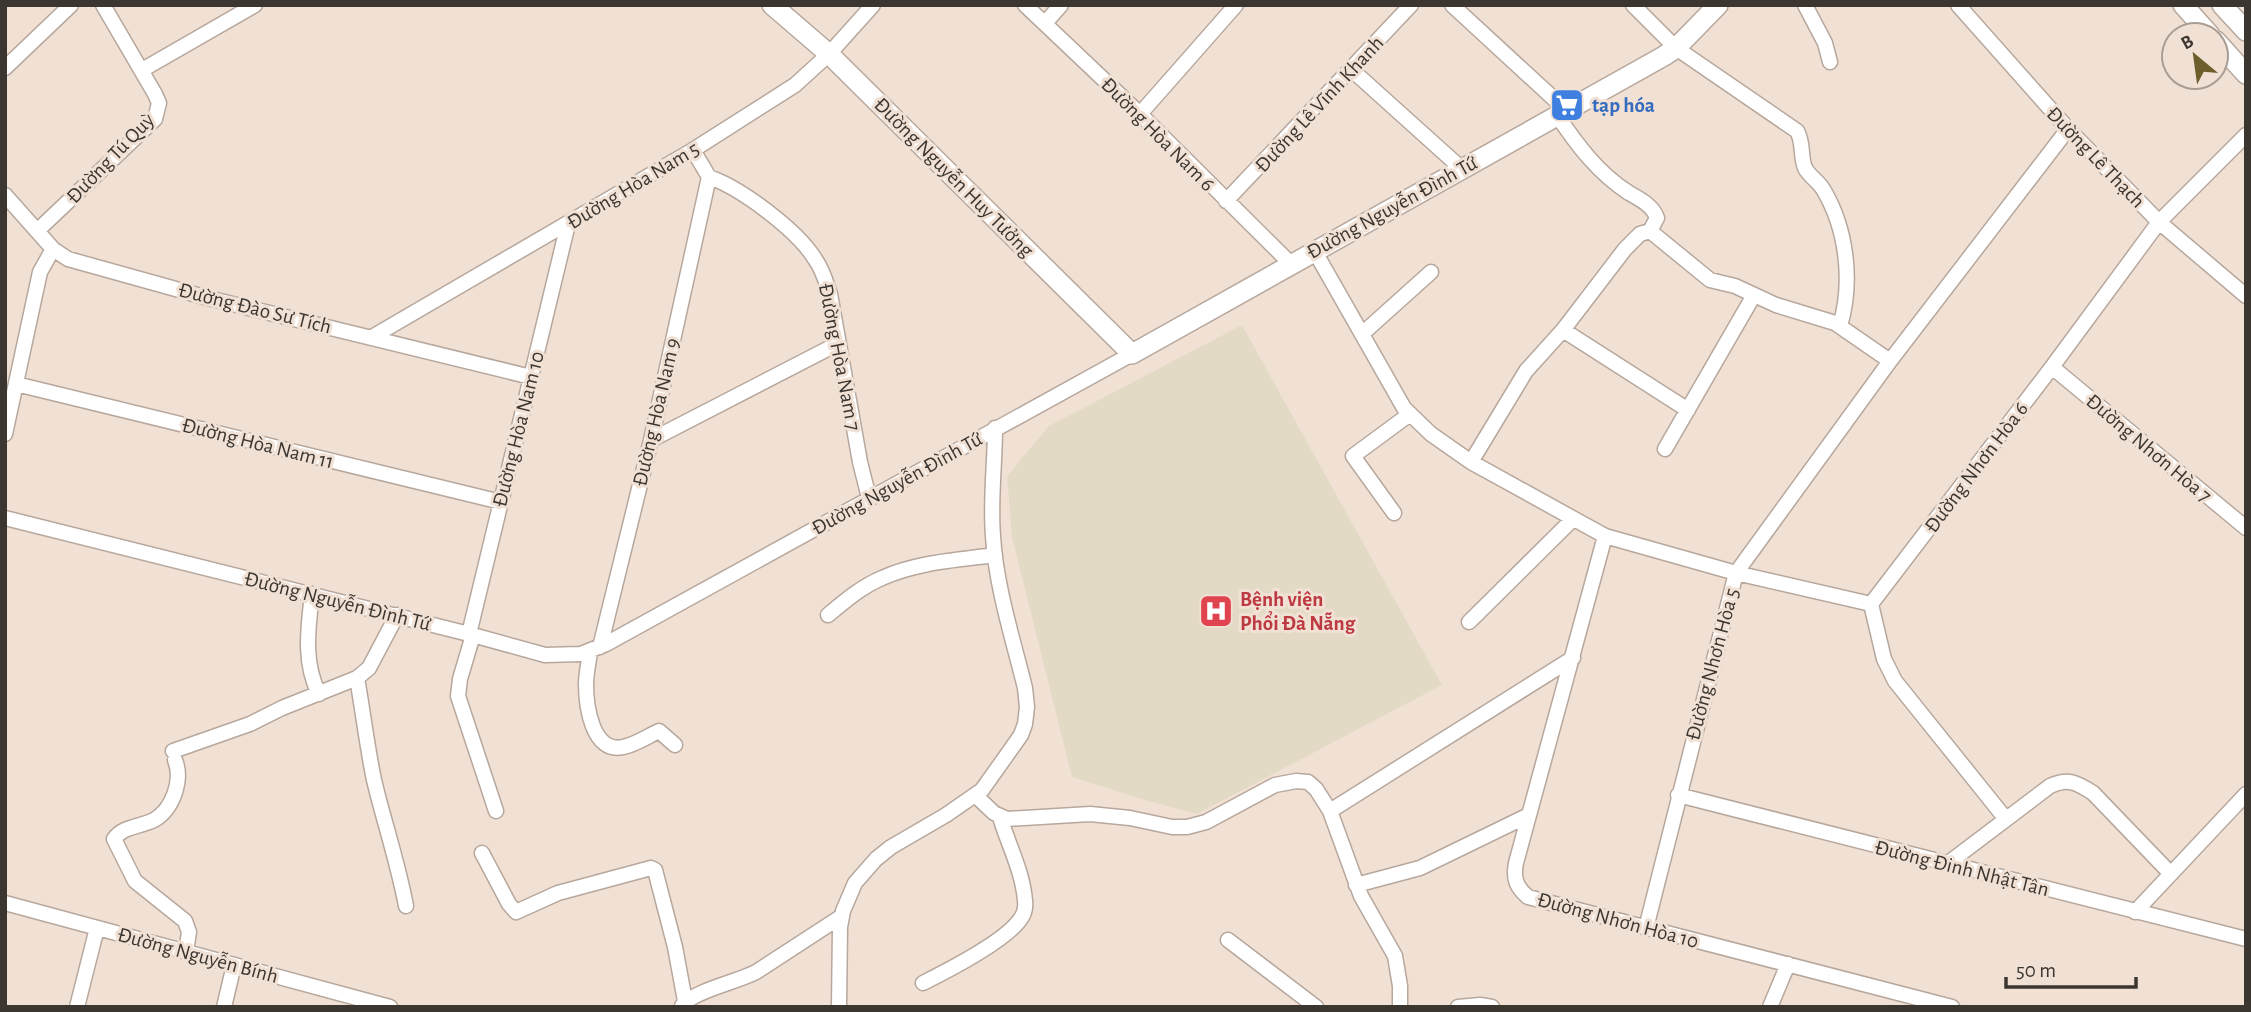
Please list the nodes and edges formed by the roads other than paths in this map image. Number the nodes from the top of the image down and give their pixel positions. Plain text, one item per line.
1 (71, 5) edge
2 (103, 5) edge
3 (255, 5) edge
4 (772, 5) edge
5 (873, 5) edge
6 (1025, 5) edge
7 (1061, 5) edge
8 (1236, 5) edge
9 (1411, 5) edge
10 (1451, 5) edge
11 (1633, 5) edge
12 (1718, 5) edge
13 (1805, 5) edge
14 (1958, 5) edge
15 (2183, 5) edge
16 (2222, 5) edge
17 (2197, 21) edge
18 (1045, 23) junction
19 (2245, 28) edge
20 (1676, 48) junction
21 (829, 54) junction
22 (2230, 56) edge
23 (1830, 62) dead end
24 (5, 68) edge
25 (142, 70) junction
26 (1352, 70) junction
27 (2246, 74) edge
28 (1561, 113) junction
29 (1140, 114) junction
30 (2068, 129) junction
31 (2246, 135) edge
32 (693, 150) junction
33 (1462, 169) junction
34 (709, 177) junction
35 (5, 195) edge
36 (1226, 201) junction
37 (2159, 222) junction
38 (568, 224) junction
39 (37, 231) junction
40 (1650, 231) junction
41 (53, 249) junction
42 (1314, 250) junction
43 (1290, 263) junction
44 (1430, 272) dead end
45 (1754, 296) junction
46 (2246, 296) edge
47 (1840, 326) junction
48 (1563, 330) junction
49 (1362, 334) junction
50 (372, 337) junction
51 (839, 343) junction
52 (1132, 354) junction
53 (1890, 361) junction
54 (2052, 367) junction
55 (531, 377) junction
56 (16, 384) junction
57 (1688, 410) junction
58 (1410, 414) junction
59 (995, 428) junction
60 (5, 435) edge
61 (651, 440) junction
62 (1665, 449) dead end
63 (1471, 462) junction
64 (869, 498) junction
65 (501, 502) junction
66 (1394, 513) dead end
67 (5, 518) edge
68 (1573, 519) junction
69 (2246, 528) edge
70 (1605, 536) junction
71 (995, 555) junction
72 (1736, 573) junction
73 (312, 594) junction
74 (1871, 604) junction
75 (397, 615) junction
76 (828, 615) dead end
77 (1469, 622) dead end
78 (471, 634) junction
79 (595, 649) junction
80 (1573, 658) junction
81 (357, 678) junction
82 (319, 694) junction
83 (675, 745) dead end
84 (2246, 794) edge
85 (1678, 795) junction
86 (975, 796) junction
87 (496, 811) dead end
88 (1330, 811) junction
89 (1529, 815) junction
90 (1000, 817) junction
91 (2005, 818) junction
92 (482, 853) dead end
93 (1947, 864) junction
94 (2171, 874) junction
95 (1356, 885) junction
96 (5, 903) edge
97 (406, 906) dead end
98 (2135, 912) junction
99 (842, 916) junction
100 (97, 928) junction
101 (1646, 928) junction
102 (2246, 939) edge
103 (1228, 940) dead end
104 (186, 952) junction
105 (1788, 964) junction
106 (234, 965) junction
107 (923, 983) dead end
108 (369, 1004) edge
109 (683, 1004) edge
110 (77, 1007) edge
111 (224, 1007) edge
112 (390, 1007) edge
113 (839, 1007) edge
114 (1315, 1007) edge
115 (1400, 1007) edge
116 (1458, 1007) edge
117 (1492, 1007) edge
118 (1770, 1007) edge
119 (1952, 1007) edge

1 - 24 street
2 - 25 street, Đường Tú Quỳ
3 - 25 street
4 - 21 street, Đường Nguyễn Huy Tưởng
5 - 21 street, Đường Hòa Nam 5
6 - 18 street, Đường Hòa Nam 6
7 - 18 street
8 - 29 street
9 - 26 street, Đường Lê Vĩnh Khanh
10 - 28 street
11 - 20 street
12 - 20 street, Đường Nguyễn Đình Tứ
13 - 23 street
14 - 30 street, Đường Lê Thạch
15 - 17 street
16 - 19 street
18 - 29 street, Đường Hòa Nam 6
20 - 28 street, Đường Nguyễn Đình Tứ
20 - 47 street
21 - 32 street, Đường Hòa Nam 5
21 - 52 street, Đường Nguyễn Huy Tưởng
22 - 27 street
25 - 39 street, Đường Tú Quỳ
26 - 33 street
26 - 36 street, Đường Lê Vĩnh Khanh
28 - 33 street, Đường Nguyễn Đình Tứ
28 - 40 street
29 - 36 street, Đường Hòa Nam 6
30 - 37 street, Đường Lê Thạch
30 - 53 street, Đường Nhơn Hòa 5
31 - 37 street, Đường Nhơn Hòa 6
32 - 34 street
32 - 38 street, Đường Hòa Nam 5
33 - 42 street, Đường Nguyễn Đình Tứ
34 - 51 street, Đường Hòa Nam 7
34 - 61 street, Đường Hòa Nam 9
35 - 39 street, Đường Đào Sư Tích
36 - 43 street, Đường Hòa Nam 6
37 - 46 street, Đường Lê Thạch
37 - 54 street, Đường Nhơn Hòa 6
38 - 50 street, Đường Hòa Nam 5
38 - 55 street, Đường Hòa Nam 10
39 - 41 street, Đường Đào Sư Tích
40 - 45 street
40 - 48 street
41 - 50 street, Đường Đào Sư Tích
41 - 56 street
42 - 43 street, Đường Nguyễn Đình Tứ
42 - 49 street
43 - 52 street, Đường Nguyễn Đình Tứ
44 - 49 street
45 - 47 street
45 - 57 street
47 - 53 street
48 - 57 street
48 - 63 street
49 - 58 street
50 - 55 street, Đường Đào Sư Tích
51 - 61 street
51 - 64 street, Đường Hòa Nam 7
52 - 59 street, Đường Nguyễn Đình Tứ
53 - 72 street, Đường Nhơn Hòa 5
54 - 69 street, Đường Nhơn Hòa 7
54 - 74 street, Đường Nhơn Hòa 6
55 - 65 street, Đường Hòa Nam 10
56 - 60 street
56 - 65 street, Đường Hòa Nam 11
57 - 62 street
58 - 63 street
58 - 66 street
59 - 64 street, Đường Nguyễn Đình Tứ
59 - 71 street
61 - 79 street, Đường Hòa Nam 9
63 - 68 street
64 - 79 street, Đường Nguyễn Đình Tứ
65 - 78 street, Đường Hòa Nam 10
67 - 73 street, Đường Nguyễn Đình Tứ
68 - 70 street
68 - 77 street
70 - 72 street
70 - 80 street, Đường Nhơn Hòa 10
71 - 76 street
71 - 86 street
72 - 74 street
72 - 85 street, Đường Nhơn Hòa 5
73 - 75 street, Đường Nguyễn Đình Tứ
73 - 82 street
74 - 91 street
75 - 78 street, Đường Nguyễn Đình Tứ
75 - 81 street
78 - 79 street, Đường Nguyễn Đình Tứ
78 - 87 street, Đường Hòa Nam 10
79 - 83 street, Đường Hòa Nam 9
80 - 88 street
80 - 89 street, Đường Nhơn Hòa 10
81 - 82 street
81 - 97 street
82 - 104 street
84 - 94 street
85 - 93 street, Đường Đinh Nhật Tân
85 - 101 street, Đường Nhơn Hòa 5
86 - 90 street
86 - 99 street
88 - 90 street
88 - 95 street
89 - 95 street
89 - 101 street, Đường Nhơn Hòa 10
90 - 107 street
91 - 93 street
91 - 94 street
92 - 109 street
93 - 98 street, Đường Đinh Nhật Tân
94 - 98 street
95 - 115 street
96 - 100 street, Đường Nguyễn Bính
98 - 102 street, Đường Đinh Nhật Tân
99 - 109 street
99 - 113 street
100 - 104 street, Đường Nguyễn Bính
100 - 110 street
101 - 105 street, Đường Nhơn Hòa 10
103 - 114 street
104 - 106 street, Đường Nguyễn Bính
105 - 118 street
105 - 119 street, Đường Nhơn Hòa 10
106 - 108 street, Đường Nguyễn Bính
106 - 111 street
108 - 112 street, Đường Nguyễn Bính
116 - 117 street

